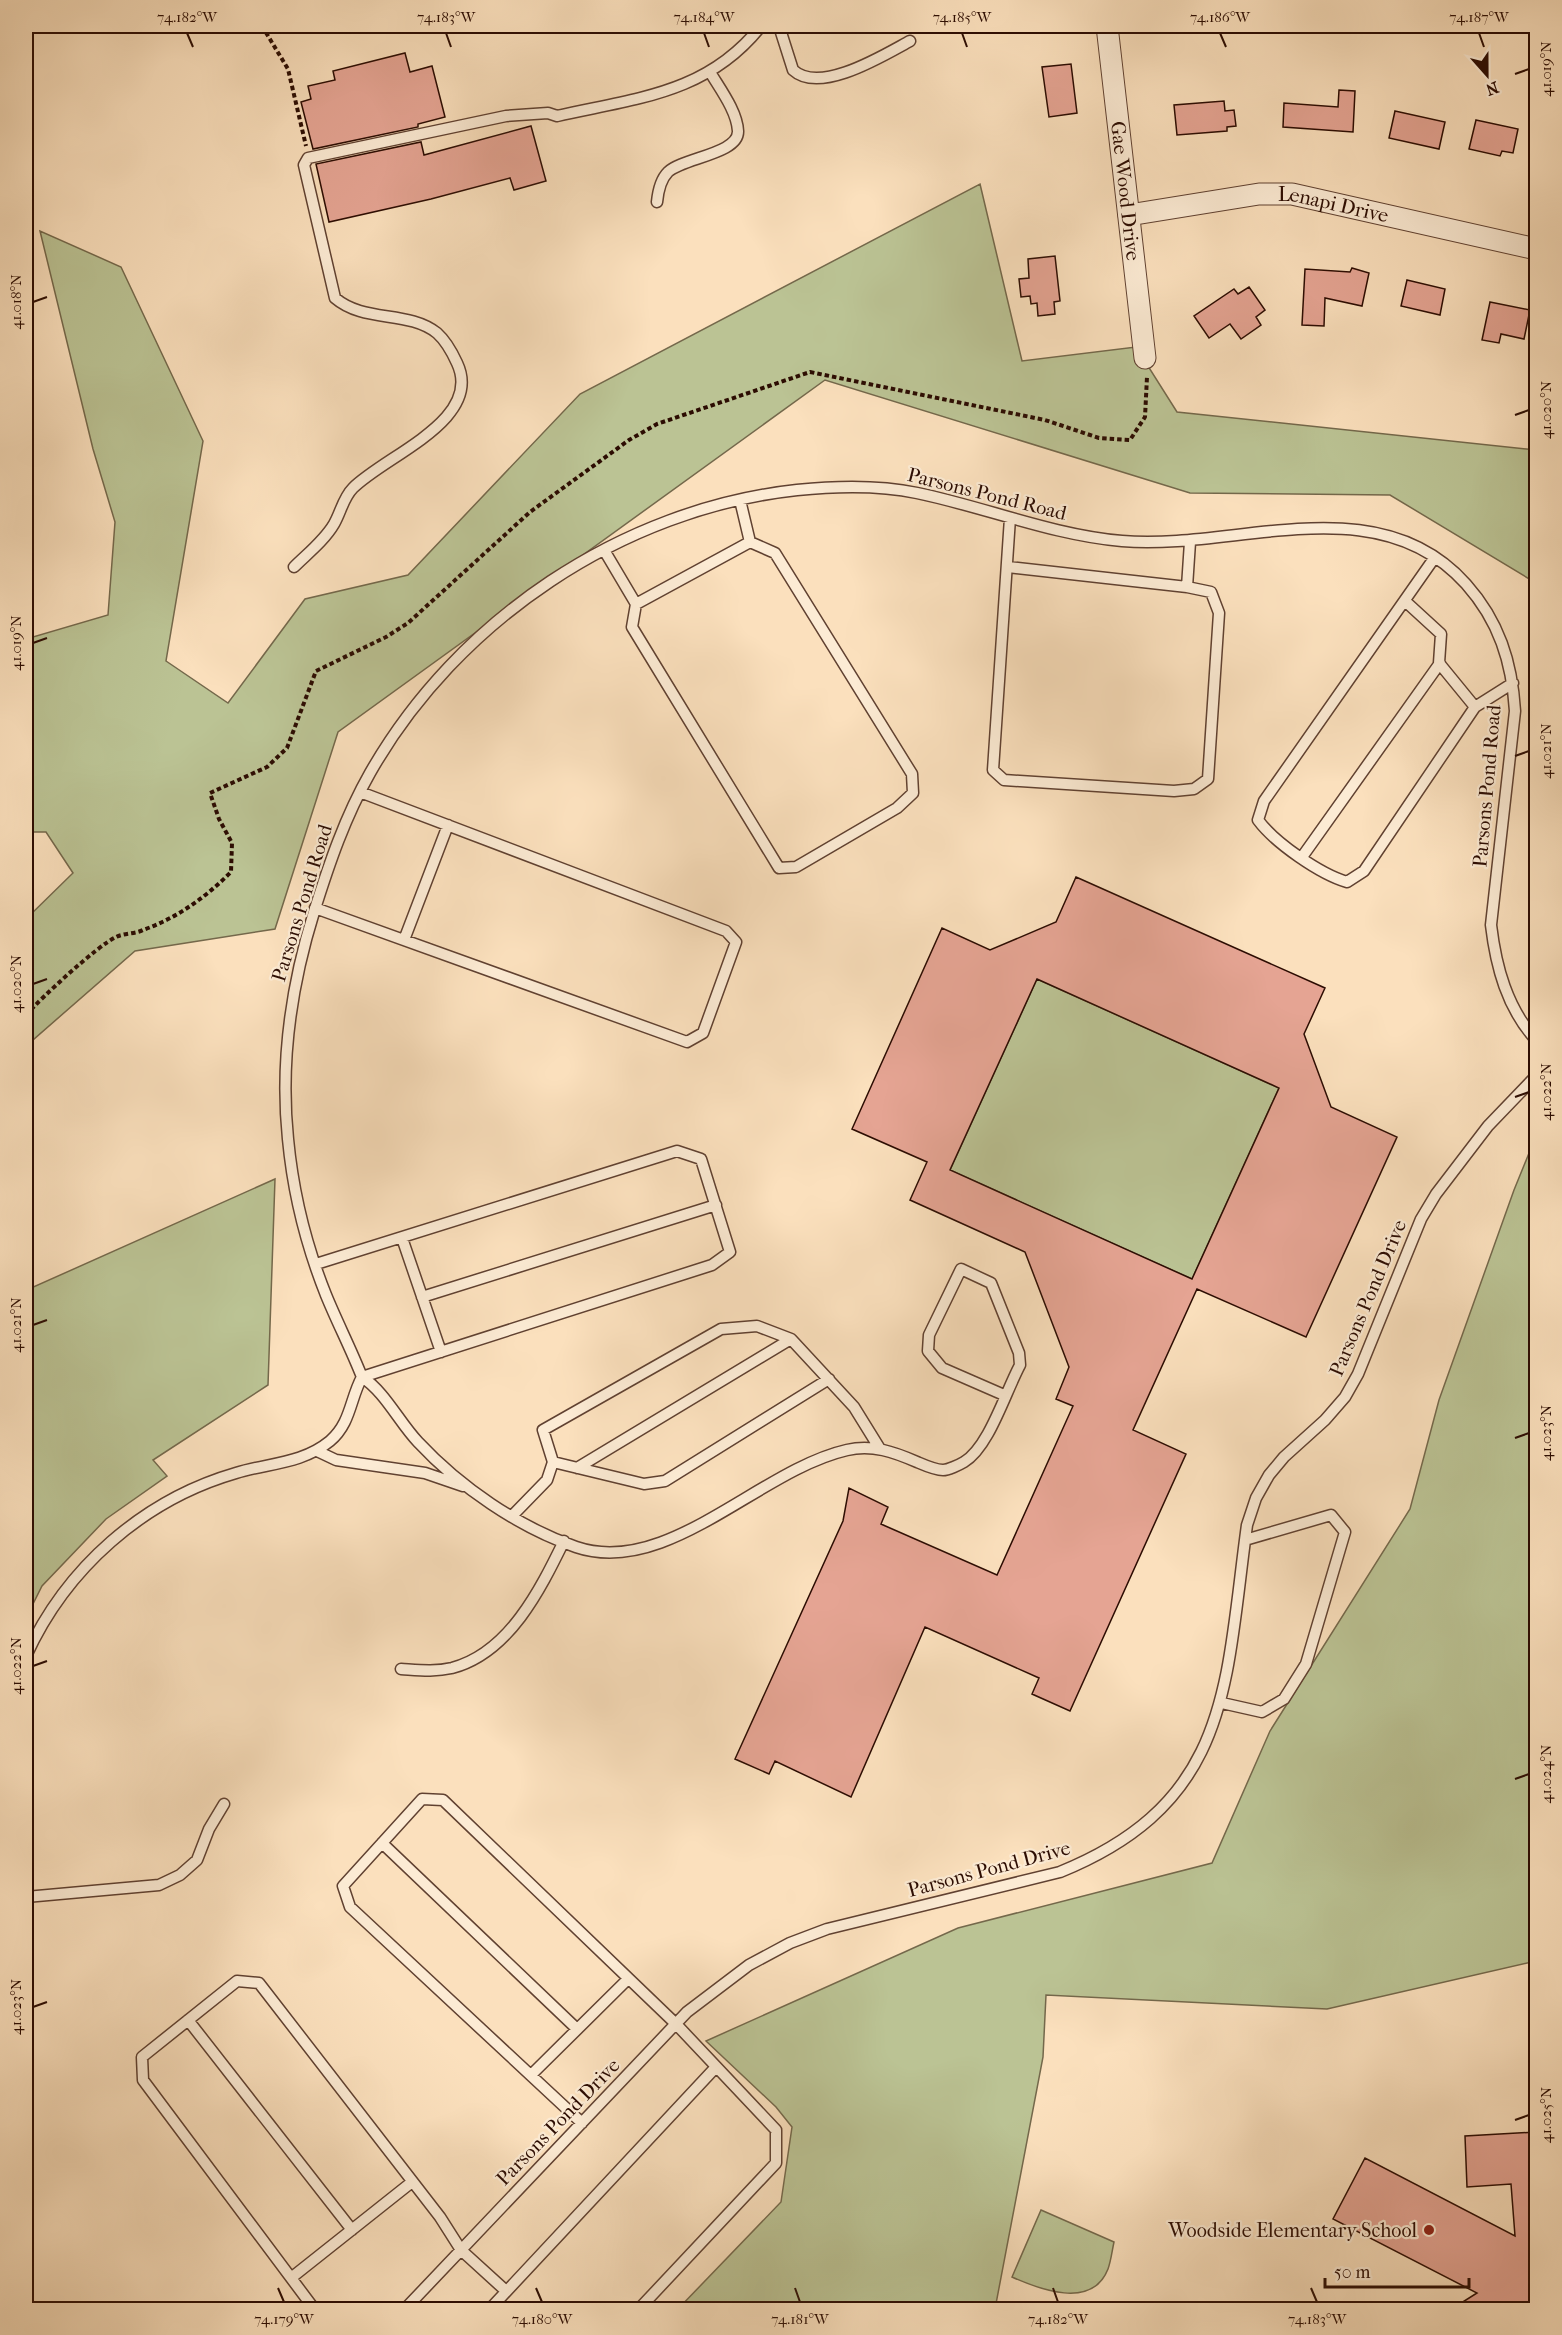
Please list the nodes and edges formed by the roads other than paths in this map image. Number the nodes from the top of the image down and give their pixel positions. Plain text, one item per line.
1 (761, 26) edge
2 (779, 26) edge
3 (1107, 26) edge
4 (910, 42) dead end
5 (710, 72) junction
6 (657, 202) dead end
7 (1129, 215) junction
8 (1536, 249) edge
9 (1145, 358) dead end
10 (740, 500) junction
11 (1010, 518) junction
12 (750, 542) junction
13 (1190, 542) junction
14 (604, 550) junction
15 (1435, 557) junction
16 (294, 567) dead end
17 (1008, 567) junction
18 (1187, 587) junction
19 (1405, 601) junction
20 (636, 604) junction
21 (1440, 663) junction
22 (1513, 683) junction
23 (1475, 707) junction
24 (360, 792) junction
25 (448, 825) junction
26 (1302, 857) junction
27 (315, 908) junction
28 (404, 940) junction
29 (1536, 1040) edge
30 (1536, 1076) edge
31 (716, 1205) junction
32 (402, 1238) junction
33 (315, 1264) junction
34 (422, 1298) junction
35 (791, 1339) junction
36 (441, 1352) junction
37 (362, 1377) junction
38 (829, 1379) junction
39 (1004, 1395) junction
40 (880, 1449) junction
41 (317, 1451) junction
42 (553, 1462) junction
43 (577, 1468) junction
44 (472, 1489) junction
45 (512, 1516) junction
46 (1245, 1539) junction
47 (564, 1541) junction
48 (26, 1656) edge
49 (401, 1669) dead end
50 (1222, 1703) junction
51 (225, 1804) dead end
52 (382, 1843) junction
53 (26, 1898) edge
54 (628, 1979) junction
55 (188, 2020) junction
56 (676, 2024) junction
57 (578, 2029) junction
58 (716, 2067) junction
59 (531, 2075) junction
60 (582, 2123) junction
61 (412, 2182) junction
62 (352, 2230) junction
63 (461, 2250) junction
64 (291, 2278) junction
65 (506, 2291) junction
66 (315, 2310) edge
67 (404, 2310) edge
68 (489, 2310) edge
69 (638, 2310) edge

1 - 5 lane
2 - 4 lane
3 - 7 street, Gae Wood Drive
5 - 6 lane
5 - 16 lane
7 - 8 street, Lenapi Drive
7 - 9 street, Gae Wood Drive
10 - 11 lane, Parsons Pond Road
10 - 12 lane
10 - 14 lane, Parsons Pond Road
11 - 13 lane, Parsons Pond Road
11 - 17 lane
12 - 20 lane
12 - 20 lane
13 - 15 lane, Parsons Pond Road
13 - 18 lane
14 - 20 lane
14 - 24 lane, Parsons Pond Road
15 - 19 lane
15 - 22 lane, Parsons Pond Road
17 - 18 lane
17 - 18 lane
19 - 21 lane
19 - 26 lane
21 - 23 lane
21 - 26 lane
22 - 23 lane
22 - 29 lane, Parsons Pond Road
23 - 26 lane
24 - 25 lane
24 - 27 lane, Parsons Pond Road
25 - 28 lane
25 - 28 lane
27 - 28 lane
27 - 33 lane, Parsons Pond Road
30 - 46 lane, Parsons Pond Drive
31 - 32 lane
31 - 34 lane
31 - 36 lane
32 - 33 lane
32 - 34 lane
33 - 37 lane, Parsons Pond Road
34 - 36 lane
35 - 38 lane
35 - 42 lane
35 - 43 lane
36 - 37 lane
37 - 41 lane
37 - 44 lane
38 - 40 lane
38 - 43 lane
39 - 39 lane
39 - 40 lane
40 - 47 lane
41 - 44 lane
41 - 48 lane
42 - 43 lane
42 - 45 lane
44 - 45 lane
45 - 47 lane
46 - 50 lane, Parsons Pond Drive
46 - 50 lane
47 - 49 lane
50 - 56 lane, Parsons Pond Drive
51 - 53 lane
52 - 54 lane
52 - 57 lane
52 - 59 lane
54 - 56 lane
54 - 57 lane
55 - 61 lane
55 - 62 lane
55 - 64 lane
56 - 58 lane
56 - 60 lane, Parsons Pond Drive
57 - 59 lane
58 - 65 lane
58 - 69 lane
59 - 60 lane
60 - 63 lane, Parsons Pond Drive
61 - 62 lane
61 - 63 lane
62 - 64 lane
63 - 65 lane
63 - 67 lane, Parsons Pond Drive
64 - 66 lane
65 - 68 lane

